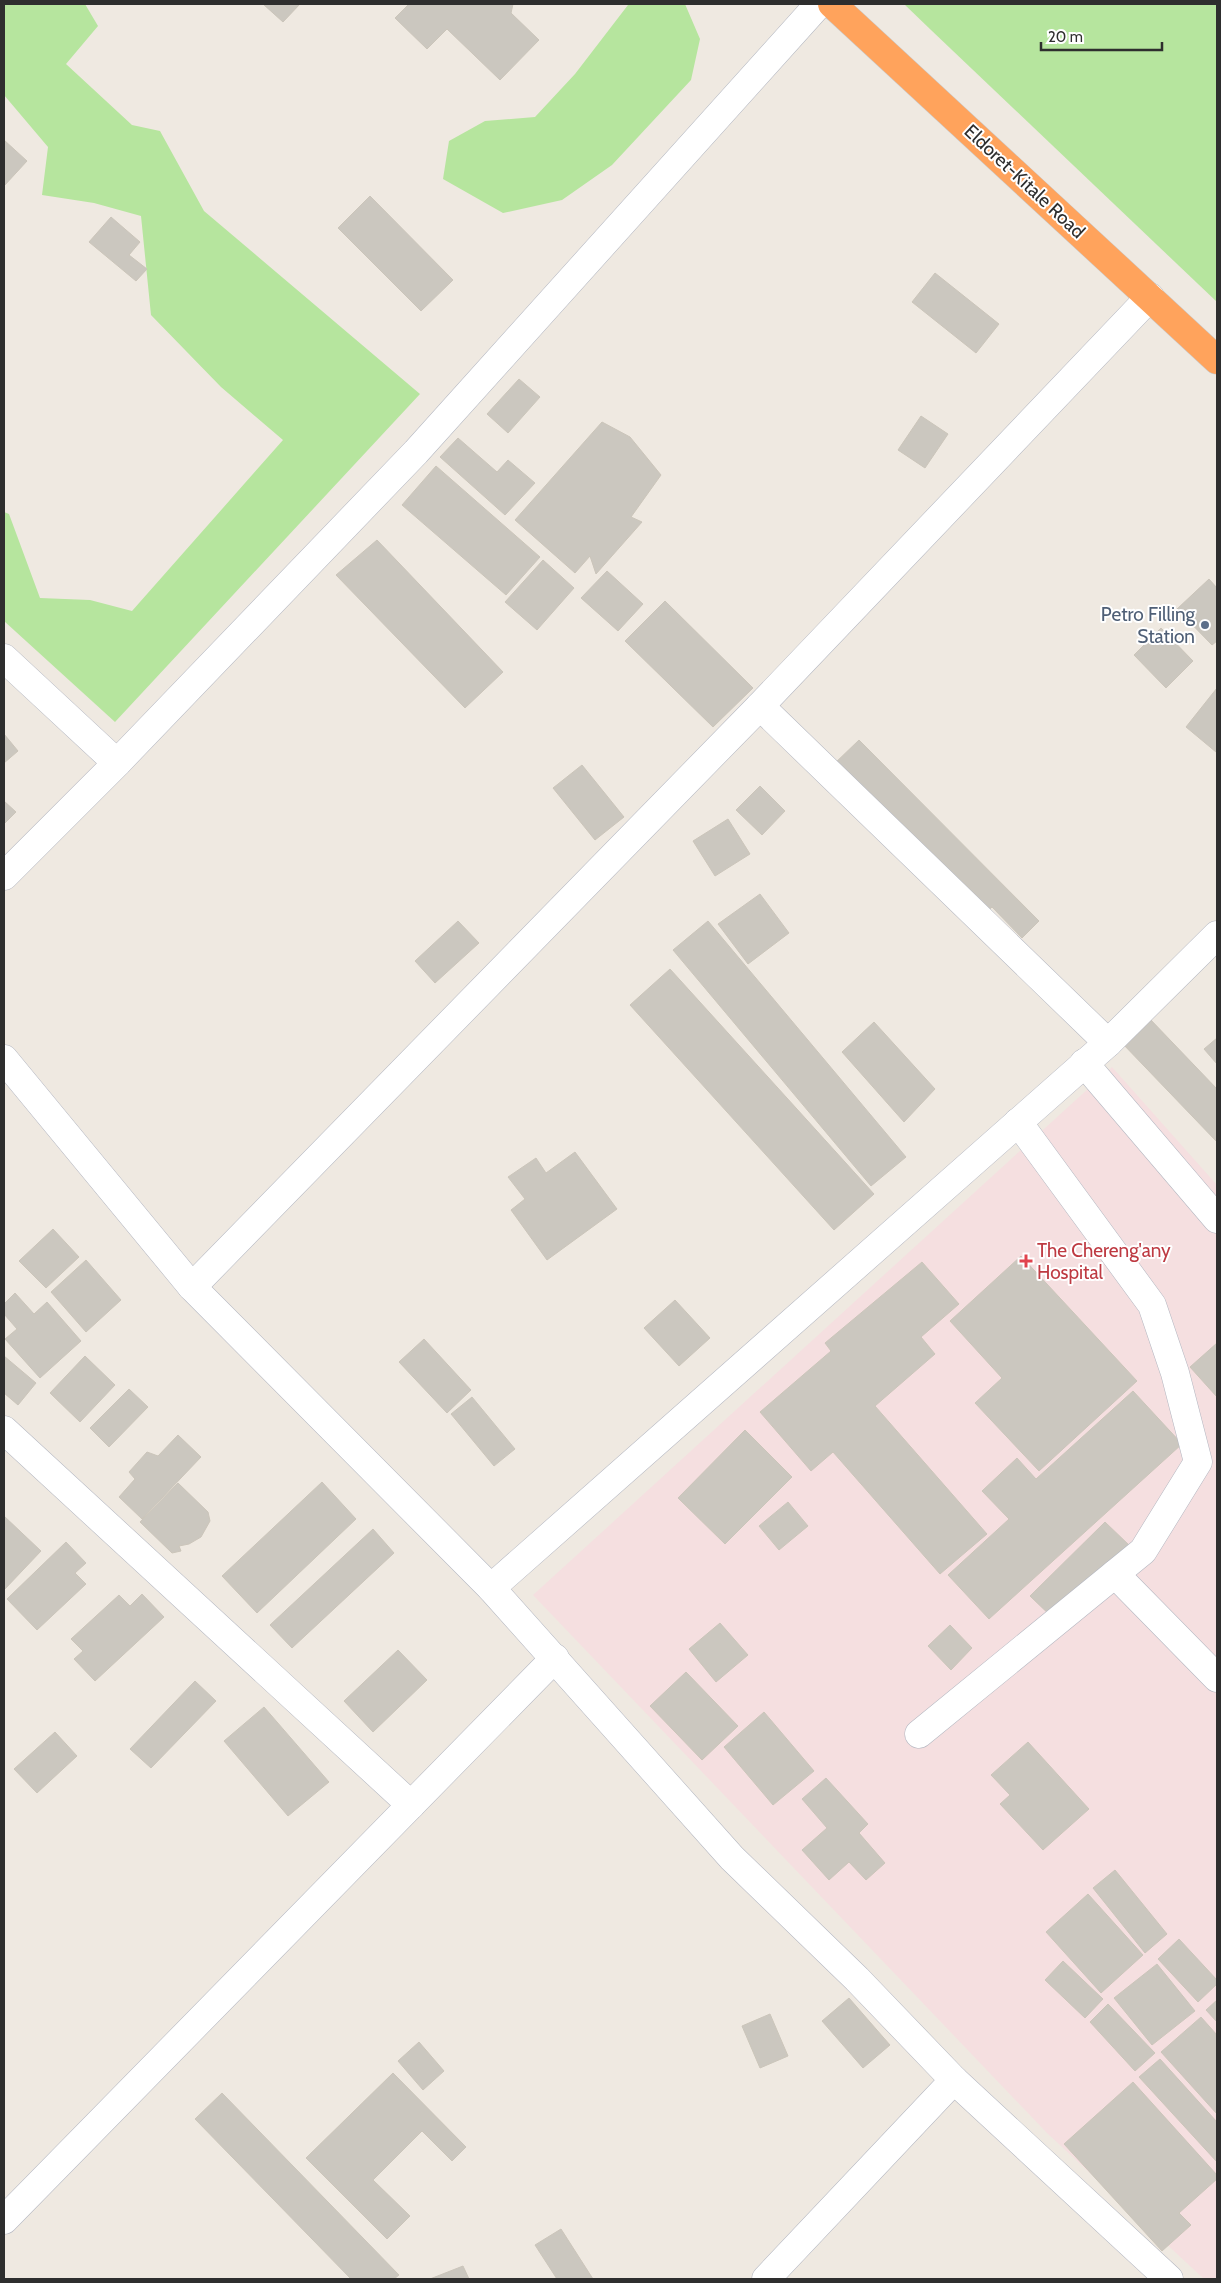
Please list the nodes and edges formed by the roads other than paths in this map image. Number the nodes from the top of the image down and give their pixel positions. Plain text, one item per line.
1 (819, 4) edge
2 (832, 4) edge
3 (1150, 296) junction
4 (1217, 360) edge
5 (4, 658) edge
6 (760, 706) junction
7 (117, 763) junction
8 (4, 876) edge
9 (1217, 935) edge
10 (1108, 1043) junction
11 (4, 1059) edge
12 (1084, 1063) junction
13 (1018, 1122) junction
14 (1217, 1219) edge
15 (192, 1287) junction
16 (4, 1430) edge
17 (1115, 1574) junction
18 (491, 1588) junction
19 (555, 1658) junction
20 (1217, 1678) edge
21 (919, 1734) dead end
22 (411, 1805) junction
23 (954, 2080) junction
24 (4, 2220) edge
25 (766, 2279) edge
26 (1169, 2279) edge

1 - 7 street
2 - 3 highway, Eldoret-Kitale Road
3 - 4 highway, Eldoret-Kitale Road
3 - 6 street
5 - 7 street
6 - 10 street
6 - 15 street
7 - 8 street
9 - 10 street
10 - 12 street
11 - 15 street
12 - 13 street
12 - 14 street
13 - 17 street
13 - 18 street
15 - 18 street
16 - 22 street
17 - 20 street
17 - 21 street
18 - 19 street
19 - 22 street
19 - 23 street
22 - 24 street
23 - 25 street
23 - 26 street

